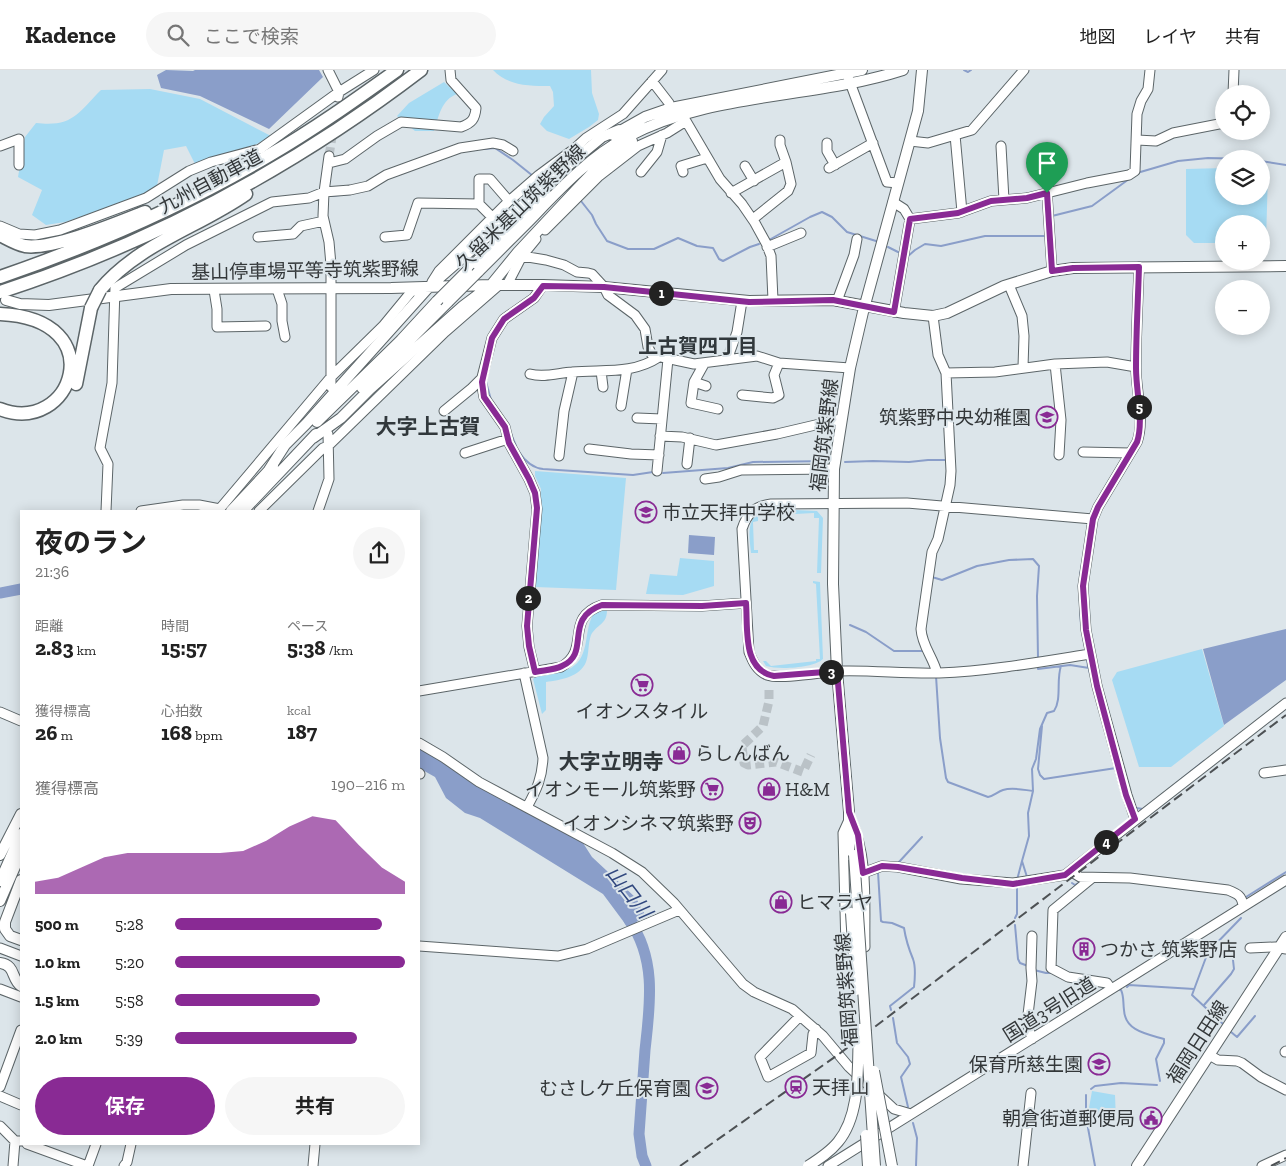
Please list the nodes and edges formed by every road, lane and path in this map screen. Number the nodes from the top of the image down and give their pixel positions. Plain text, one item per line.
1 (328, 70) edge
2 (374, 70) edge
3 (397, 70) edge
4 (420, 70) edge
5 (450, 70) edge
6 (662, 70) edge
7 (862, 70) edge
8 (903, 70) edge
9 (922, 70) edge
10 (1024, 70) edge
11 (1150, 70) edge
12 (1234, 70) edge
13 (848, 76) edge
14 (652, 81) junction
15 (1233, 85) edge
16 (338, 96) junction
17 (669, 103) dead end
18 (662, 121) junction
19 (1215, 125) edge
20 (619, 130) junction
21 (662, 135) junction
22 (955, 135) junction
23 (780, 140) dead end
24 (1137, 140) junction
25 (319, 141) junction
26 (910, 141) junction
27 (827, 143) dead end
28 (873, 143) junction
29 (0, 146) edge
30 (1000, 146) dead end
31 (513, 151) dead end
32 (708, 158) junction
33 (786, 162) junction
34 (19, 165) dead end
35 (745, 166) dead end
36 (642, 172) dead end
37 (683, 172) dead end
38 (754, 181) junction
39 (898, 183) junction
40 (212, 187) junction
41 (324, 192) junction
42 (731, 193) junction
43 (1047, 193) junction
44 (509, 200) junction
45 (1004, 200) junction
46 (893, 202) junction
47 (479, 204) junction
48 (962, 212) junction
49 (492, 217) junction
50 (753, 219) junction
51 (910, 219) junction
52 (324, 221) junction
53 (0, 226) edge
54 (801, 232) dead end
55 (0, 235) edge
56 (258, 237) dead end
57 (385, 237) dead end
58 (857, 239) dead end
59 (767, 247) junction
60 (522, 256) junction
61 (1286, 266) edge
62 (1139, 267) junction
63 (1052, 271) junction
64 (0, 277) edge
65 (499, 285) junction
66 (1009, 285) junction
67 (543, 286) junction
68 (429, 287) junction
69 (604, 287) junction
70 (331, 288) junction
71 (391, 288) junction
72 (277, 289) junction
73 (214, 290) junction
74 (3, 296) edge
75 (115, 296) junction
76 (773, 300) junction
77 (742, 301) junction
78 (837, 301) junction
79 (442, 302) junction
80 (402, 303) junction
81 (864, 306) junction
82 (894, 312) junction
83 (0, 314) edge
84 (932, 316) junction
85 (266, 326) dead end
86 (284, 337) dead end
87 (663, 358) junction
88 (727, 360) junction
89 (779, 363) junction
90 (704, 364) junction
91 (1055, 364) junction
92 (1023, 367) junction
93 (1136, 367) junction
94 (850, 368) junction
95 (627, 369) junction
96 (573, 372) junction
97 (601, 372) junction
98 (946, 373) junction
99 (530, 374) dead end
100 (331, 377) junction
101 (482, 378) junction
102 (694, 382) junction
103 (706, 386) dead end
104 (331, 387) dead end
105 (603, 387) dead end
106 (742, 395) dead end
107 (620, 406) dead end
108 (0, 409) edge
109 (718, 409) dead end
110 (444, 411) dead end
111 (0, 417) edge
112 (636, 418) dead end
113 (662, 419) junction
114 (841, 419) junction
115 (328, 434) dead end
116 (660, 436) junction
117 (313, 438) junction
118 (690, 438) junction
119 (508, 439) junction
120 (328, 446) junction
121 (589, 449) dead end
122 (1083, 452) dead end
123 (465, 453) dead end
124 (1130, 453) junction
125 (659, 455) junction
126 (1059, 455) dead end
127 (559, 456) dead end
128 (687, 464) dead end
129 (834, 469) junction
130 (269, 470) junction
131 (657, 471) dead end
132 (705, 479) dead end
133 (833, 504) junction
134 (945, 506) junction
135 (106, 510) edge
136 (147, 510) edge
137 (219, 510) edge
138 (232, 510) edge
139 (244, 510) edge
140 (260, 510) edge
141 (318, 510) edge
142 (1093, 519) junction
143 (746, 603) junction
144 (1090, 654) junction
145 (837, 671) junction
146 (535, 672) junction
147 (524, 673) junction
148 (937, 673) junction
149 (420, 691) edge
150 (1286, 703) edge
151 (0, 712) edge
152 (20, 721) edge
153 (420, 744) edge
154 (1286, 770) edge
155 (1264, 773) dead end
156 (527, 807) junction
157 (20, 816) edge
158 (849, 818) junction
159 (1135, 819) junction
160 (20, 836) edge
161 (0, 855) edge
162 (20, 855) edge
163 (852, 855) junction
164 (1070, 871) junction
165 (863, 873) junction
166 (1092, 878) junction
167 (1286, 880) edge
168 (0, 881) edge
169 (20, 883) edge
170 (0, 901) edge
171 (1243, 906) junction
172 (679, 910) junction
173 (1032, 936) dead end
174 (1286, 937) edge
175 (20, 940) edge
176 (420, 946) edge
177 (0, 948) edge
178 (1250, 948) dead end
179 (1282, 948) edge
180 (20, 956) edge
181 (0, 963) edge
182 (20, 985) edge
183 (0, 989) edge
184 (1111, 989) junction
185 (20, 997) edge
186 (864, 1001) junction
187 (800, 1016) junction
188 (816, 1029) junction
189 (859, 1029) junction
190 (20, 1036) edge
191 (1032, 1038) junction
192 (1209, 1055) junction
193 (0, 1087) edge
194 (1286, 1090) edge
195 (1032, 1093) dead end
196 (0, 1096) edge
197 (20, 1105) edge
198 (911, 1114) junction
199 (0, 1126) edge
200 (888, 1129) junction
201 (18, 1141) edge
202 (29, 1145) edge
203 (96, 1145) edge
204 (131, 1145) edge
205 (315, 1145) edge
206 (1286, 1155) edge
207 (67, 1163) edge
208 (13, 1166) edge
209 (88, 1166) edge
210 (124, 1166) edge
211 (313, 1166) edge
212 (808, 1166) edge
213 (828, 1166) edge
214 (868, 1166) edge
215 (875, 1166) edge
216 (892, 1166) edge
217 (896, 1166) edge
218 (1023, 1166) edge
219 (1137, 1166) edge
220 (1262, 1166) edge

1 - 16 street
2 - 16 street
3 - 40 highway, 九州自動車道
4 - 25 highway, 九州自動車道
5 - 41 street
6 - 14 street
7 - 13 main road, 久留米基山筑紫野線
8 - 13 main road, 久留米基山筑紫野線
9 - 26 main road, 福岡筑紫野線
10 - 22 street
11 - 24 street
12 - 15 street
13 - 18 main road, 久留米基山筑紫野線
13 - 20 main road, 久留米基山筑紫野線
13 - 28 street
14 - 17 street
14 - 44 street
16 - 53 street
18 - 65 main road
18 - 79 main road, 久留米基山筑紫野線, bridge
19 - 24 street
20 - 68 main road
20 - 79 main road, 久留米基山筑紫野線, bridge
21 - 32 street
21 - 36 street
21 - 60 street
22 - 26 street
22 - 48 street
23 - 33 street
24 - 43 street
25 - 74 highway, 九州自動車道
25 - 111 highway, bridge
26 - 39 main road, 福岡筑紫野線
27 - 28 street
28 - 39 street
29 - 34 street
30 - 45 street
31 - 41 street
32 - 37 street
32 - 42 street
33 - 38 street
33 - 50 street
35 - 38 street
38 - 42 street
39 - 46 main road, 福岡筑紫野線
40 - 55 highway
40 - 64 highway, 九州自動車道
41 - 52 street
41 - 75 street
42 - 50 street
43 - 45 street
43 - 63 street
44 - 47 street
44 - 49 street
45 - 48 street
46 - 51 street
46 - 81 main road, 福岡筑紫野線
47 - 49 street
47 - 57 street
48 - 51 street
49 - 68 street
50 - 59 street
51 - 82 street
52 - 56 street
52 - 70 street
54 - 59 street
58 - 78 street
59 - 76 street
60 - 65 street
60 - 69 street
61 - 62 main road, 基山停車場平等寺筑紫野線
62 - 63 main road, 基山停車場平等寺筑紫野線
62 - 93 street
63 - 66 main road, 基山停車場平等寺筑紫野線
65 - 67 main road, 基山停車場平等寺筑紫野線
65 - 68 main road, 基山停車場平等寺筑紫野線
65 - 117 main road
65 - 120 street
66 - 84 main road, 基山停車場平等寺筑紫野線
66 - 92 street
67 - 69 main road, 基山停車場平等寺筑紫野線
67 - 101 street
68 - 71 main road, 基山停車場平等寺筑紫野線
68 - 80 street
68 - 130 main road
69 - 77 main road, 基山停車場平等寺筑紫野線
69 - 87 street
70 - 71 main road, 基山停車場平等寺筑紫野線
70 - 72 main road, 基山停車場平等寺筑紫野線
70 - 100 street
71 - 80 street
72 - 73 main road, 基山停車場平等寺筑紫野線
72 - 86 street
73 - 75 main road, 基山停車場平等寺筑紫野線
73 - 85 street
74 - 75 main road, 基山停車場平等寺筑紫野線
75 - 135 street
76 - 77 main road, 基山停車場平等寺筑紫野線
76 - 78 main road, 基山停車場平等寺筑紫野線
77 - 88 street
78 - 81 main road, 基山停車場平等寺筑紫野線
79 - 117 main road, 久留米基山筑紫野線
79 - 130 main road, 久留米基山筑紫野線
80 - 100 street
81 - 82 main road, 基山停車場平等寺筑紫野線
81 - 94 main road, 福岡筑紫野線
82 - 84 main road, 基山停車場平等寺筑紫野線
83 - 108 highway
84 - 98 street
87 - 90 street
87 - 95 street
87 - 113 street
88 - 89 street
88 - 90 street
89 - 94 street
89 - 106 street
90 - 102 street
91 - 92 street
91 - 93 street
91 - 126 street
92 - 98 street
93 - 124 street
94 - 114 main road, 福岡筑紫野線
95 - 97 street
95 - 107 street
96 - 97 street
96 - 99 street
96 - 127 street
97 - 105 street
98 - 134 street
100 - 104 street
100 - 137 street
101 - 110 street
101 - 119 street
102 - 103 street
102 - 109 street
112 - 113 street
113 - 116 street
114 - 118 street
114 - 129 main road, 福岡筑紫野線
115 - 120 street
116 - 118 street
116 - 125 street
117 - 139 main road, 久留米基山筑紫野線
118 - 128 street
119 - 123 street
119 - 146 street
120 - 140 street
120 - 141 street
121 - 125 street
122 - 124 street
124 - 142 street
125 - 131 street
129 - 132 street
129 - 133 main road, 福岡筑紫野線
130 - 138 main road, 久留米基山筑紫野線
133 - 134 street
133 - 143 street
133 - 145 main road, 福岡筑紫野線
134 - 142 street
134 - 148 street
136 - 137 street
142 - 144 street
143 - 145 street
143 - 146 street
144 - 148 street
144 - 159 street
145 - 148 street
145 - 158 main road, 福岡筑紫野線
146 - 147 street
147 - 149 street
147 - 156 street
150 - 159 street
151 - 152 street
153 - 156 street
154 - 155 street
156 - 172 street
157 - 161 main road
158 - 163 main road, 福岡筑紫野線
158 - 165 street
158 - 165 street
159 - 164 street
160 - 168 main road
162 - 170 main road
163 - 186 main road, 福岡筑紫野線, bridge
163 - 189 main road, 福岡筑紫野線, bridge
164 - 165 street
164 - 166 street
166 - 171 street
166 - 184 street
167 - 171 street, 国道3号旧道
169 - 175 main road
171 - 184 street, 国道3号旧道
172 - 176 street
172 - 187 street
173 - 191 street
174 - 179 main road, 福岡日田線
177 - 180 street
178 - 179 street
179 - 192 main road, 福岡日田線
181 - 182 main road
183 - 185 street
184 - 191 street, 国道3号旧道
186 - 215 main road, 福岡筑紫野線, bridge
186 - 216 main road, bridge
187 - 188 street
187 - 188 street
188 - 198 street
189 - 212 main road, bridge
189 - 214 main road, 福岡筑紫野線, bridge
190 - 193 street
191 - 198 street, 国道3号旧道
192 - 194 street
192 - 219 main road, 福岡日田線
195 - 218 street
196 - 197 street
198 - 200 street, 国道3号旧道
199 - 201 street
200 - 213 street, 国道3号旧道
200 - 217 street
201 - 208 street
202 - 207 street
203 - 209 street
204 - 210 street
205 - 211 street
206 - 220 street
207 - 209 street

